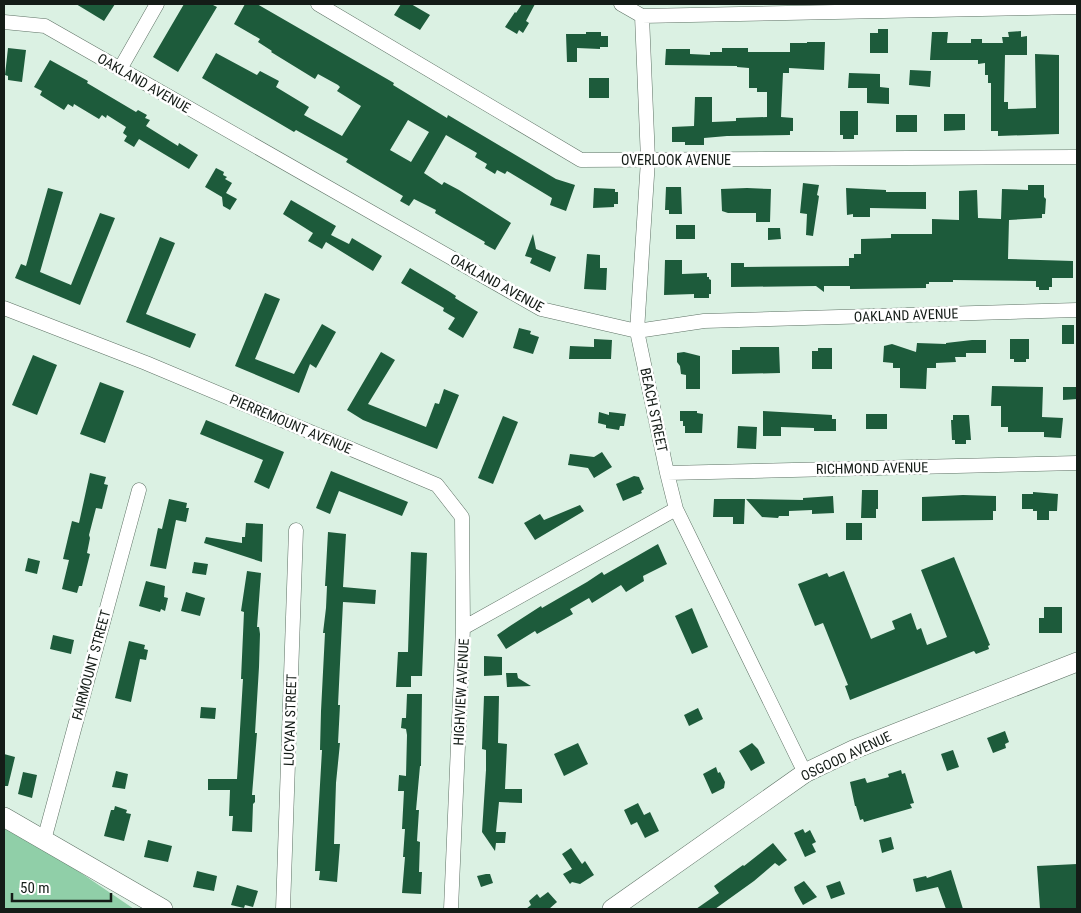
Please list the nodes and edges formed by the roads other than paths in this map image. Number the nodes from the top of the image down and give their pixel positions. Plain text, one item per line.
1 (157, 4) edge
2 (318, 4) edge
3 (621, 4) edge
4 (1077, 7) edge
5 (642, 16) junction
6 (4, 22) edge
7 (120, 69) junction
8 (1077, 157) edge
9 (648, 160) junction
10 (4, 308) edge
11 (1077, 310) edge
12 (637, 331) junction
13 (1077, 463) edge
14 (667, 474) junction
15 (139, 490) dead end
16 (676, 509) junction
17 (296, 530) dead end
18 (464, 628) junction
19 (1077, 662) edge
20 (805, 773) junction
21 (4, 817) edge
22 (44, 840) junction
23 (163, 909) edge
24 (283, 909) edge
25 (451, 909) edge
26 (612, 909) edge

1 - 7 street
2 - 9 street, OVERLOOK AVENUE
3 - 5 street
4 - 5 street
5 - 9 street, BEACH STREET
6 - 7 street, OAKLAND AVENUE
7 - 12 street, OAKLAND AVENUE
8 - 9 street, OVERLOOK AVENUE
9 - 12 street, BEACH STREET
10 - 18 street, PIERREMOUNT AVENUE
11 - 12 street, OAKLAND AVENUE
12 - 14 street, BEACH STREET
13 - 14 street, RICHMOND AVENUE
14 - 16 street, BEACH STREET
15 - 22 street, FAIRMOUNT STREET
16 - 18 street, HIGHVIEW AVENUE
16 - 20 street, BEACH STREET
17 - 24 street, LUCYAN STREET
18 - 25 street, HIGHVIEW AVENUE
19 - 20 street, OSGOOD AVENUE
20 - 26 street, OSGOOD AVENUE
21 - 22 street
22 - 23 street

